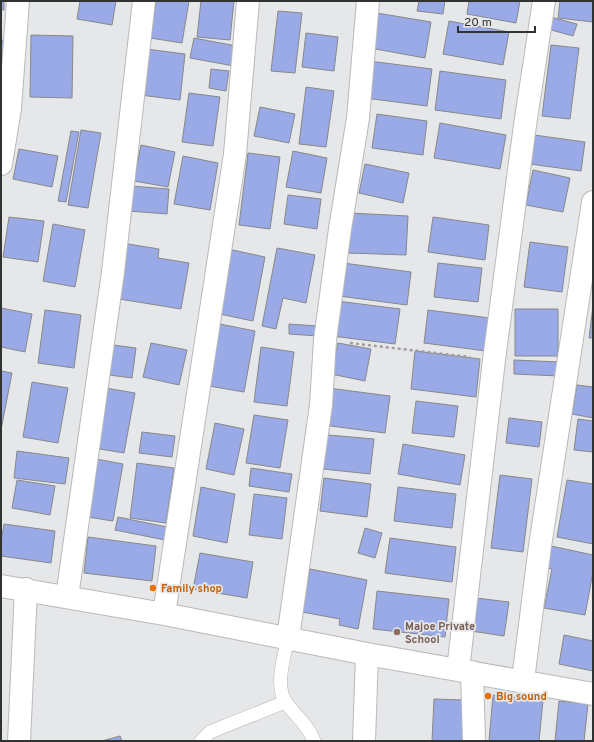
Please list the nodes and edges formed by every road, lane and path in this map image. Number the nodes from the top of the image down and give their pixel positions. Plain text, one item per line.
1 (18, 1) edge
2 (144, 1) edge
3 (248, 1) edge
4 (368, 1) edge
5 (544, 1) edge
6 (1, 164) edge
7 (593, 202) edge
8 (325, 340) junction
9 (494, 360) junction
10 (1, 586) edge
11 (26, 589) junction
12 (67, 597) junction
13 (164, 614) junction
14 (288, 638) junction
15 (367, 654) junction
16 (465, 671) junction
17 (523, 680) junction
18 (593, 694) edge
19 (285, 702) junction
20 (19, 741) edge
21 (201, 741) edge
22 (314, 741) edge
23 (364, 741) edge
24 (474, 741) edge

1 - 6 street
2 - 12 street
3 - 13 street
4 - 8 street
5 - 9 street
7 - 17 street
8 - 9 path
8 - 14 street
9 - 16 street
10 - 11 street
11 - 12 street
11 - 20 street
12 - 13 street
13 - 14 street
14 - 15 street
14 - 19 lane
15 - 16 street
15 - 23 street
16 - 17 street
16 - 24 street
17 - 18 street
19 - 21 lane
19 - 22 lane

